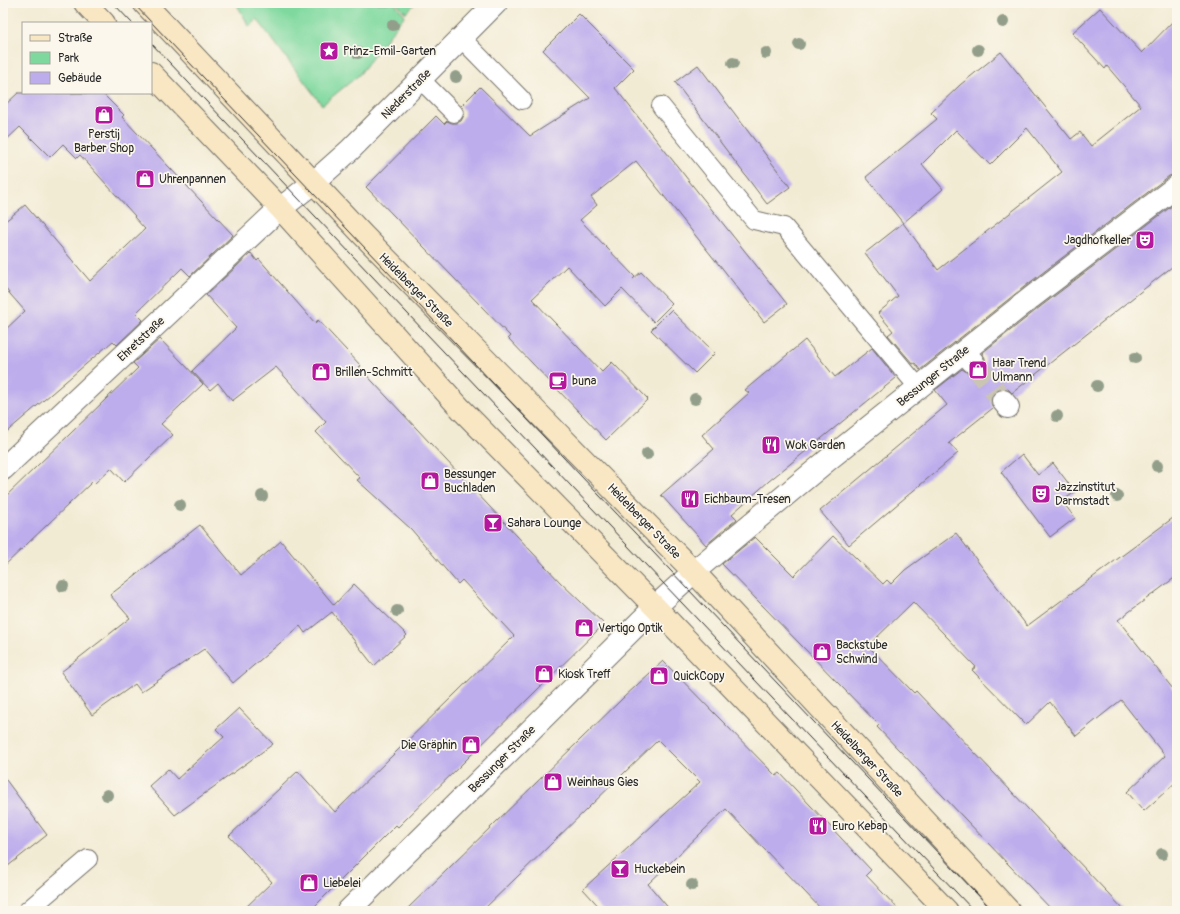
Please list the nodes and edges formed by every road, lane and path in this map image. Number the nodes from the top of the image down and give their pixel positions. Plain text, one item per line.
1 (84, 3) edge
2 (144, 3) edge
3 (496, 3) edge
4 (103, 22) edge
5 (461, 38) junction
6 (152, 74) edge
7 (420, 79) junction
8 (522, 100) dead end
9 (661, 106) dead end
10 (454, 113) dead end
11 (313, 183) junction
12 (1177, 186) edge
13 (280, 208) junction
14 (919, 388) junction
15 (3, 469) edge
16 (694, 572) junction
17 (655, 607) junction
18 (88, 859) dead end
19 (28, 911) edge
20 (348, 911) edge
21 (947, 911) edge
22 (1009, 911) edge

1 - 4 main road
2 - 11 main road, Heidelberger Straße
3 - 5 street, Niederstraße
5 - 7 street, Niederstraße
5 - 8 lane
6 - 13 main road
7 - 10 lane
7 - 11 street, Niederstraße
9 - 14 lane
11 - 13 street, Niederstraße
11 - 16 main road, Heidelberger Straße
12 - 14 street, Bessunger Straße
13 - 15 street, Ehretstraße
13 - 17 main road
14 - 16 street, Bessunger Straße
16 - 17 street
16 - 22 main road, Heidelberger Straße
17 - 20 street, Bessunger Straße
17 - 21 main road
18 - 19 lane

